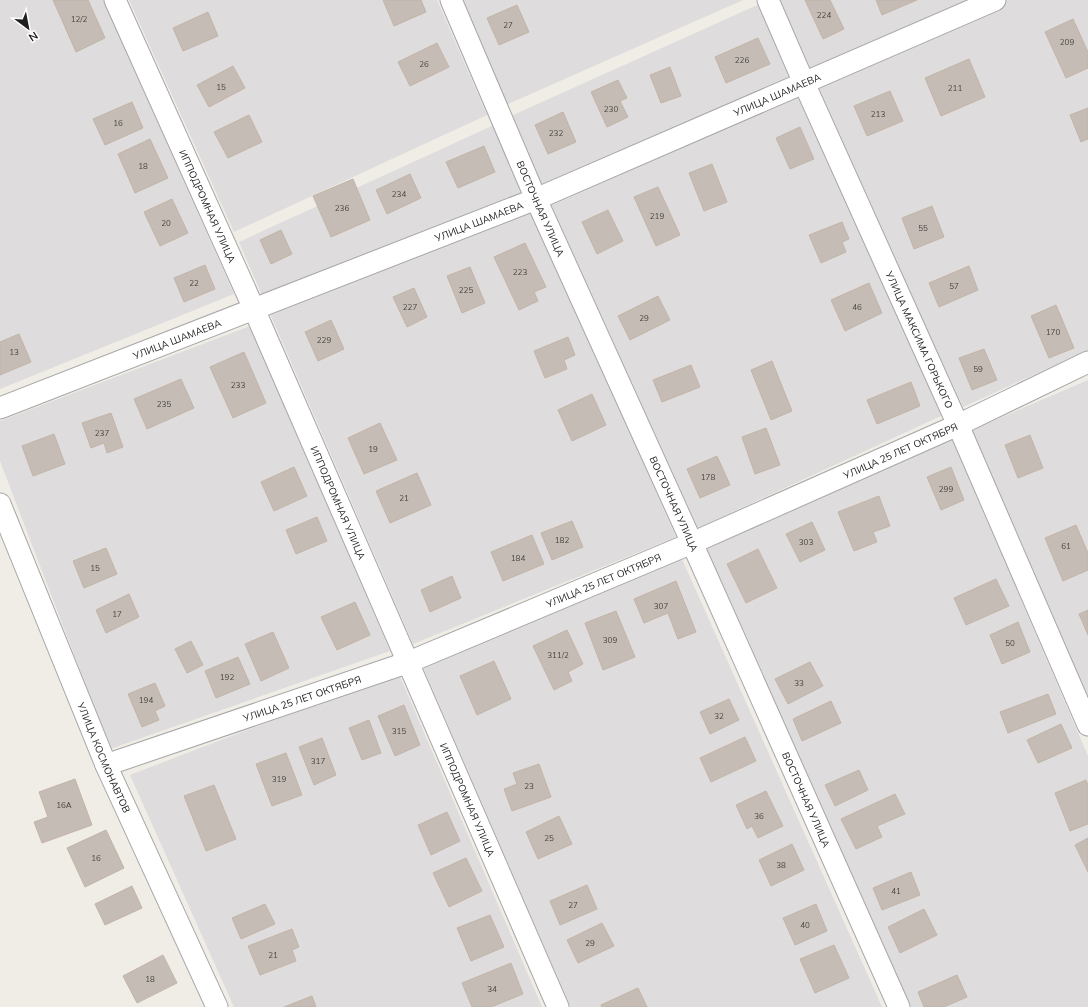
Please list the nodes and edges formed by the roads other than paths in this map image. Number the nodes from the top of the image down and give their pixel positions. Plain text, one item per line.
1 (115, 0) edge
2 (451, 0) edge
3 (768, 0) edge
4 (995, 0) edge
5 (804, 83) junction
6 (536, 199) junction
7 (254, 309) junction
8 (1088, 362) edge
9 (0, 408) edge
10 (958, 425) junction
11 (0, 504) edge
12 (692, 543) junction
13 (409, 662) junction
14 (1088, 725) edge
15 (106, 765) junction
16 (217, 1007) edge
17 (558, 1007) edge
18 (898, 1007) edge

1 - 7 street, ИППОДРОМНАЯ УЛИЦА
2 - 6 street, ВОСТОЧНАЯ УЛИЦА
3 - 5 street, УЛИЦА МАКСИМА ГОРЬКОГО
4 - 5 street, УЛИЦА ШАМАЕВА
5 - 6 street, УЛИЦА ШАМАЕВА
5 - 10 street, УЛИЦА МАКСИМА ГОРЬКОГО
6 - 7 street, УЛИЦА ШАМАЕВА
6 - 12 street, ВОСТОЧНАЯ УЛИЦА
7 - 9 street, УЛИЦА ШАМАЕВА
7 - 13 street, ИППОДРОМНАЯ УЛИЦА
8 - 10 street, УЛИЦА 25 ЛЕТ ОКТЯБРЯ
10 - 12 street, УЛИЦА 25 ЛЕТ ОКТЯБРЯ
10 - 14 street, УЛИЦА МАКСИМА ГОРЬКОГО
11 - 15 street, УЛИЦА КОСМОНАВТОВ
12 - 13 street, УЛИЦА 25 ЛЕТ ОКТЯБРЯ
12 - 18 street, ВОСТОЧНАЯ УЛИЦА
13 - 15 street, УЛИЦА 25 ЛЕТ ОКТЯБРЯ
13 - 17 street, ИППОДРОМНАЯ УЛИЦА
15 - 16 street, УЛИЦА КОСМОНАВТОВ

